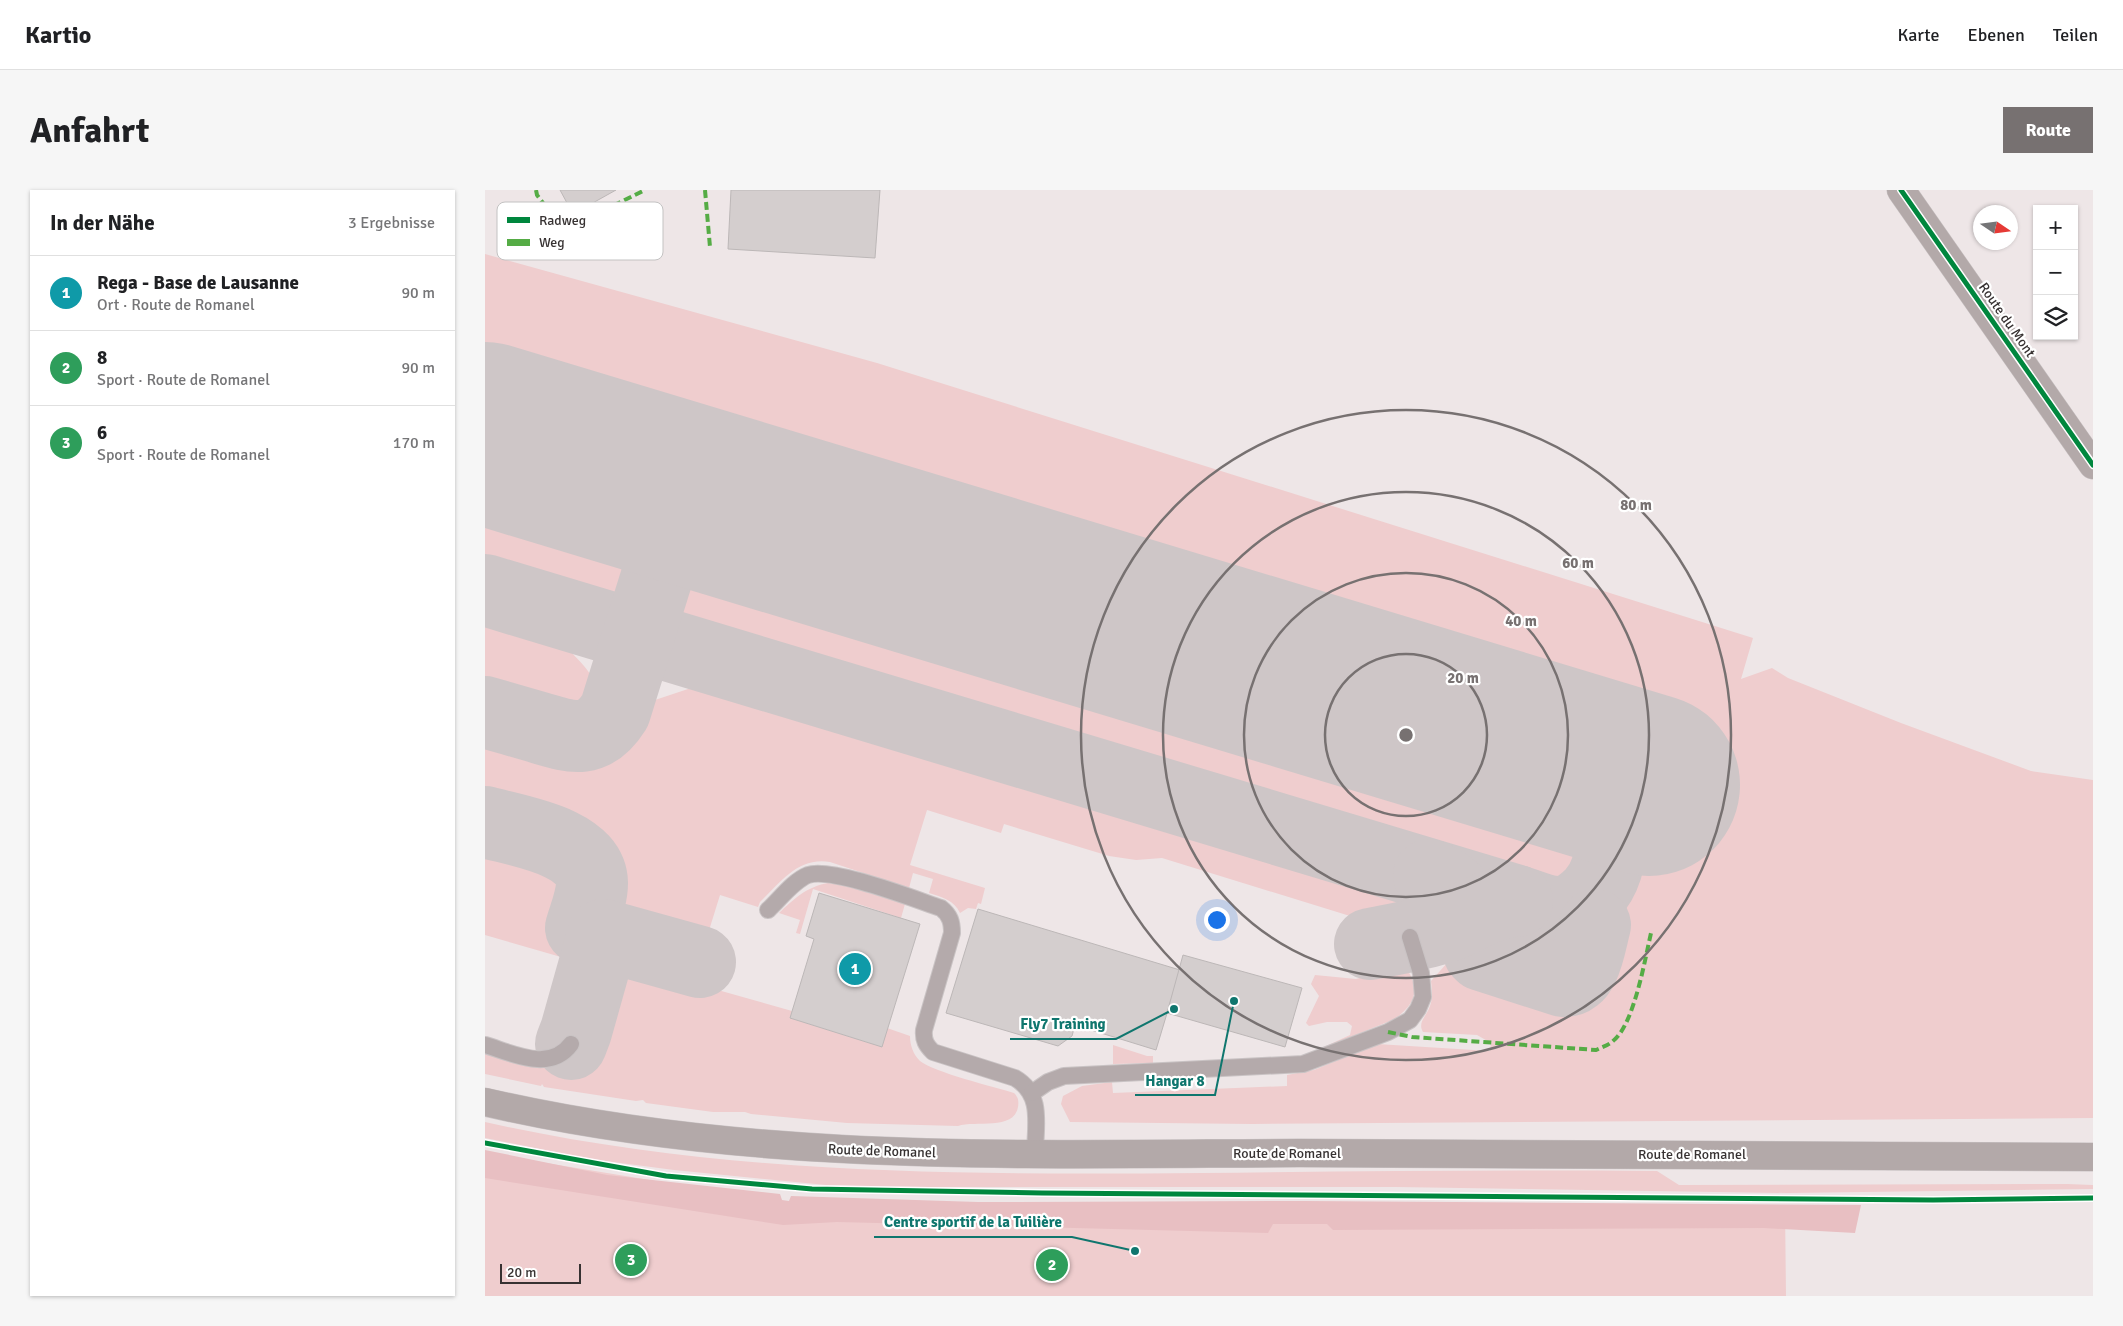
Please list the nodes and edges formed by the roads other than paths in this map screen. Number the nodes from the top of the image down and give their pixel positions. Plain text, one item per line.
1 (1901, 190) edge
2 (2093, 465) edge
3 (768, 910) dead end
4 (1410, 937) dead end
5 (571, 1044) dead end
6 (485, 1045) edge
7 (1031, 1093) junction
8 (485, 1102) edge
9 (1035, 1155) junction
10 (2093, 1157) edge

1 - 2 main road, Route du Mont
3 - 7 lane
4 - 7 lane
5 - 6 lane
7 - 9 lane
8 - 9 main road, Route de Romanel
9 - 10 main road, Route de Romanel

